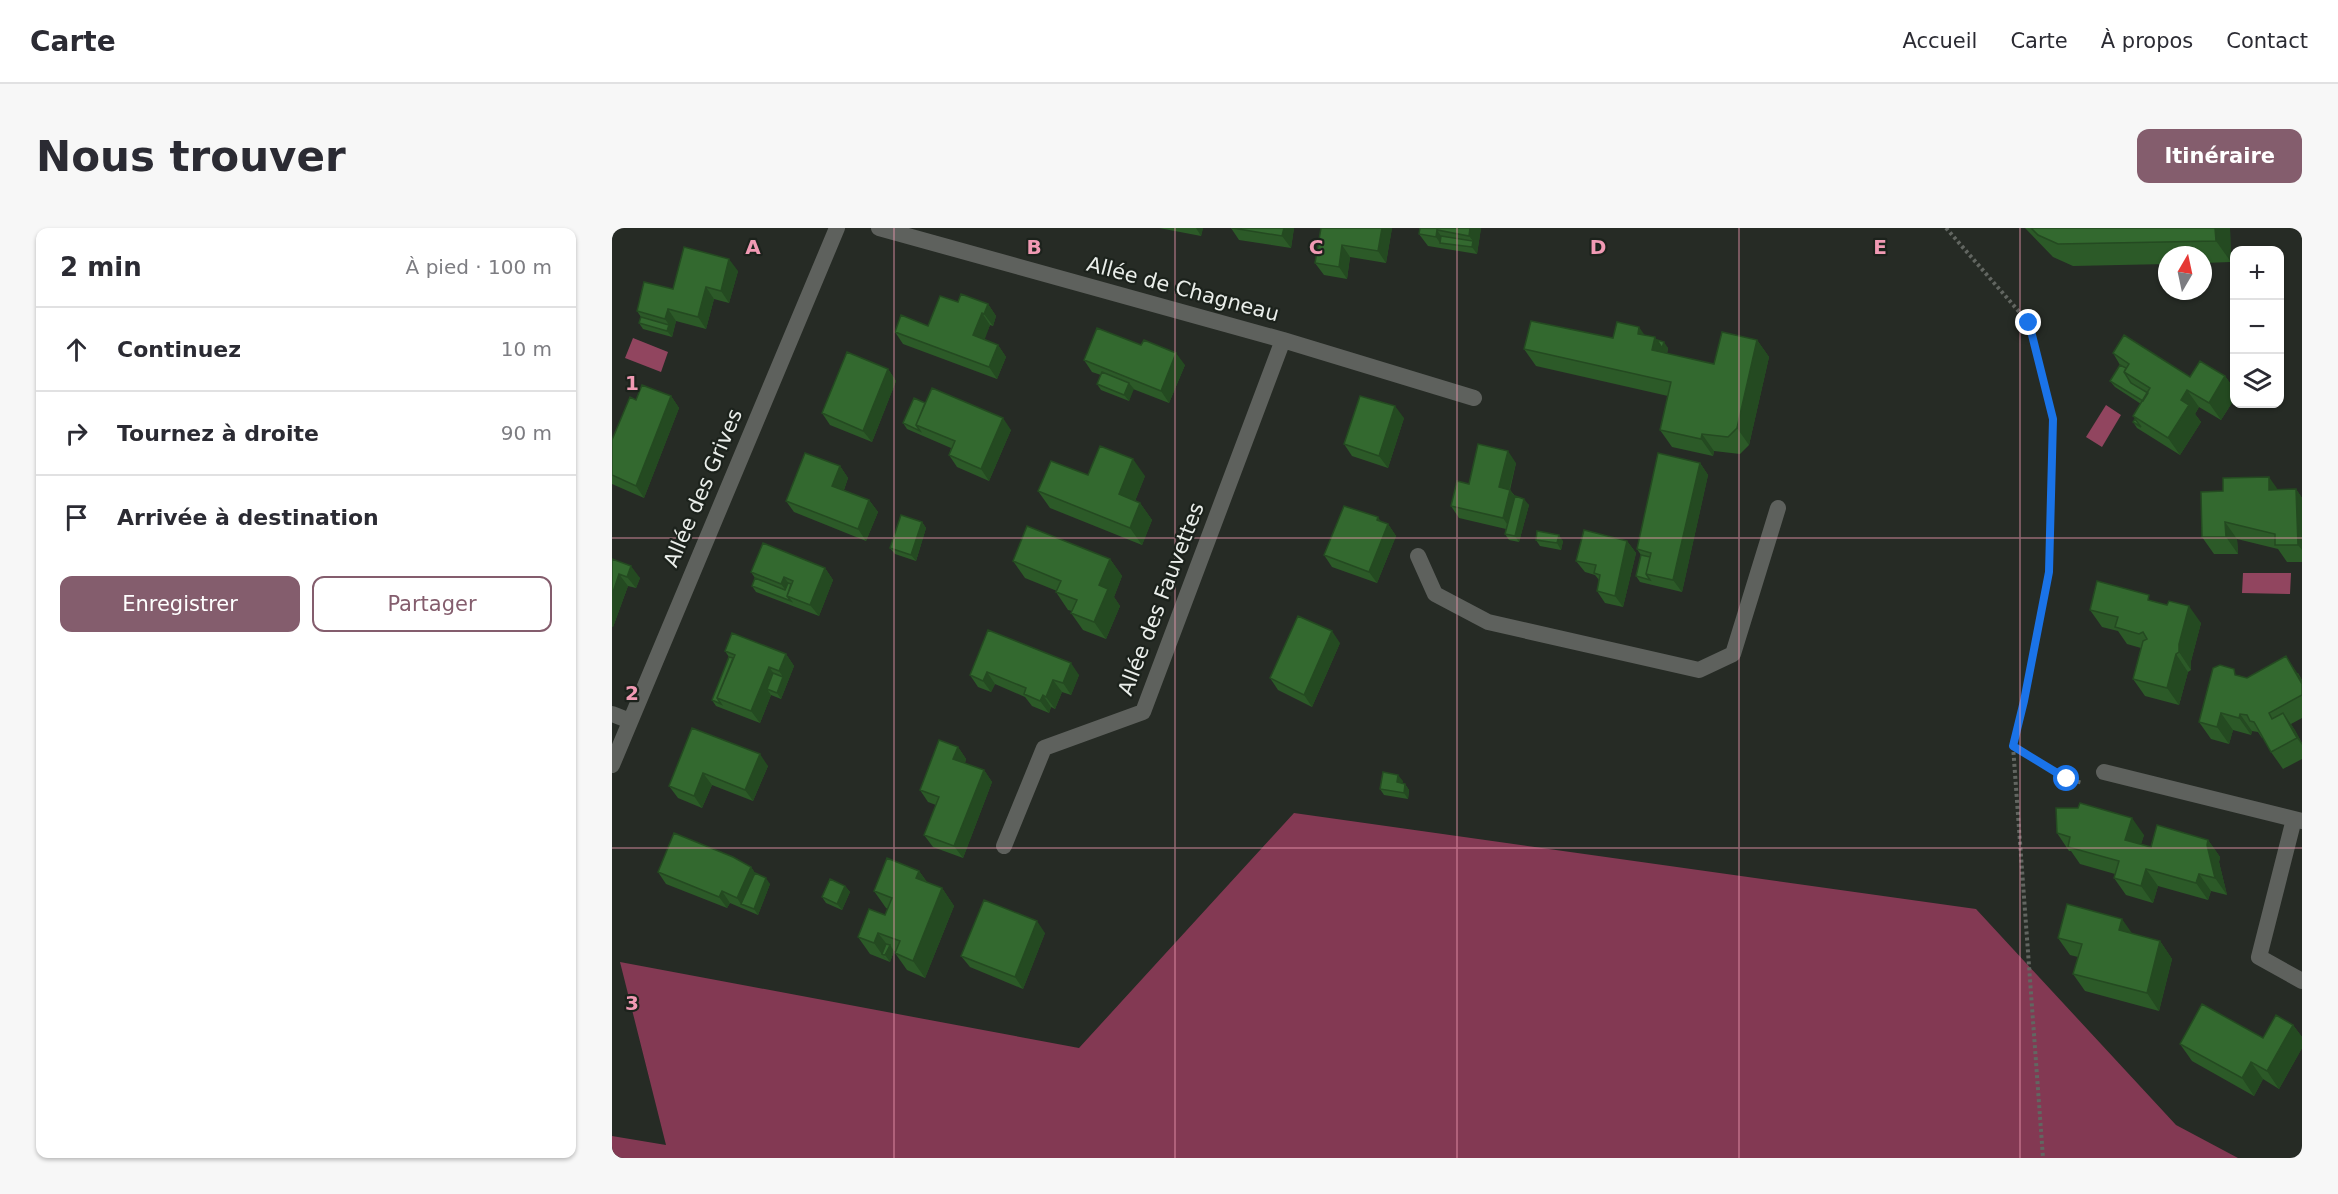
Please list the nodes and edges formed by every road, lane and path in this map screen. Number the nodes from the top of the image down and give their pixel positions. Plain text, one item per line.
1 (837, 228) edge
2 (879, 228) edge
3 (1946, 228) edge
4 (1283, 340) junction
5 (1474, 398) dead end
6 (1778, 508) dead end
7 (1418, 556) dead end
8 (612, 714) edge
9 (630, 721) junction
10 (2013, 746) junction
11 (612, 765) edge
12 (2104, 772) dead end
13 (2067, 779) dead end
14 (2298, 820) edge
15 (1004, 846) dead end
16 (2302, 981) edge
17 (2043, 1158) edge

1 - 9 street, Allée des Grives
2 - 4 street, Allée de Chagneau
3 - 10 path
4 - 5 street, Allée de Chagneau
4 - 15 street, Allée des Fauvettes
6 - 7 street
8 - 9 street
9 - 11 street, Allée des Grives
10 - 13 path
10 - 17 path
12 - 14 street
14 - 16 street

